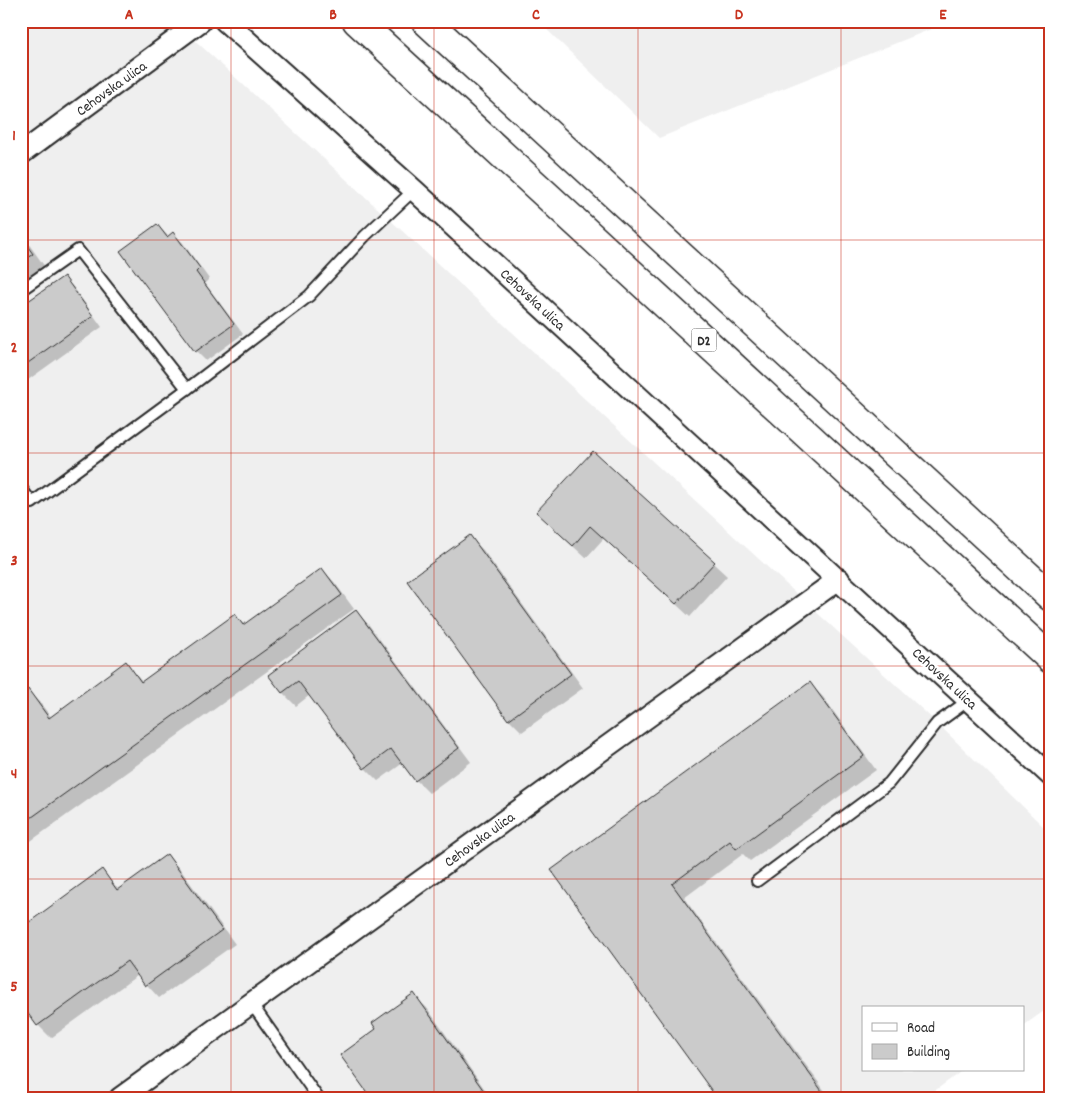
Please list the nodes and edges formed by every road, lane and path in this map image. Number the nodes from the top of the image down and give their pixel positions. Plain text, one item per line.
1 (201, 21) edge
2 (225, 21) edge
3 (357, 21) edge
4 (426, 21) edge
5 (21, 154) edge
6 (414, 190) junction
7 (21, 290) edge
8 (187, 389) junction
9 (21, 488) edge
10 (838, 579) junction
11 (1051, 597) edge
12 (1051, 659) edge
13 (969, 700) junction
14 (1051, 776) edge
15 (757, 881) dead end
16 (251, 1003) junction
17 (120, 1098) edge
18 (318, 1098) edge

1 - 5 street, Cehovska ulica
2 - 6 street, Cehovska ulica
3 - 12 main road, D2
4 - 11 main road
6 - 8 lane
6 - 10 street, Cehovska ulica
7 - 8 lane
8 - 9 lane
10 - 13 street, Cehovska ulica
10 - 16 street, Cehovska ulica
13 - 14 street, Cehovska ulica
13 - 15 lane
16 - 17 street, Cehovska ulica
16 - 18 lane

